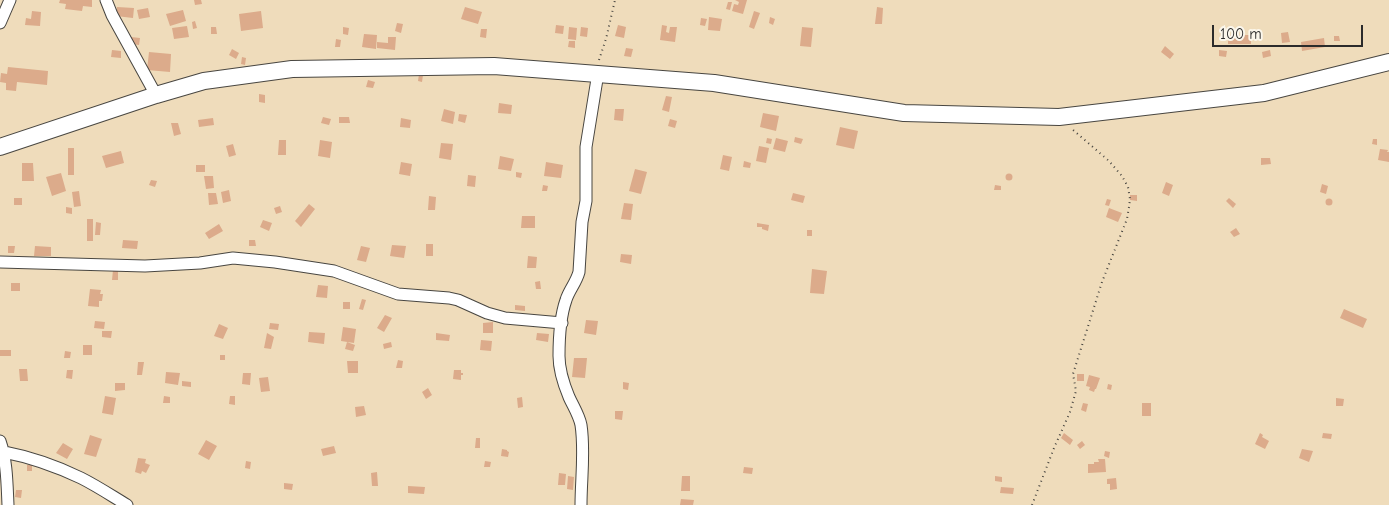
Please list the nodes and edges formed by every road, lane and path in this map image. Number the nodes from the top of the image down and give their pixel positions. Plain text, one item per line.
1 (10, 0) edge
2 (106, 0) edge
3 (615, 0) edge
4 (0, 23) edge
5 (1389, 62) edge
6 (598, 73) junction
7 (156, 95) junction
8 (1059, 117) junction
9 (0, 148) edge
10 (0, 264) edge
11 (562, 323) junction
12 (2, 446) edge
13 (8, 505) edge
14 (128, 505) edge
15 (581, 505) edge
16 (1032, 505) edge

1 - 4 street
2 - 7 street
3 - 6 path
5 - 8 street
6 - 7 street
6 - 8 street
6 - 11 street
7 - 9 street
8 - 16 path
10 - 11 street
11 - 15 street
12 - 13 street
12 - 14 street

